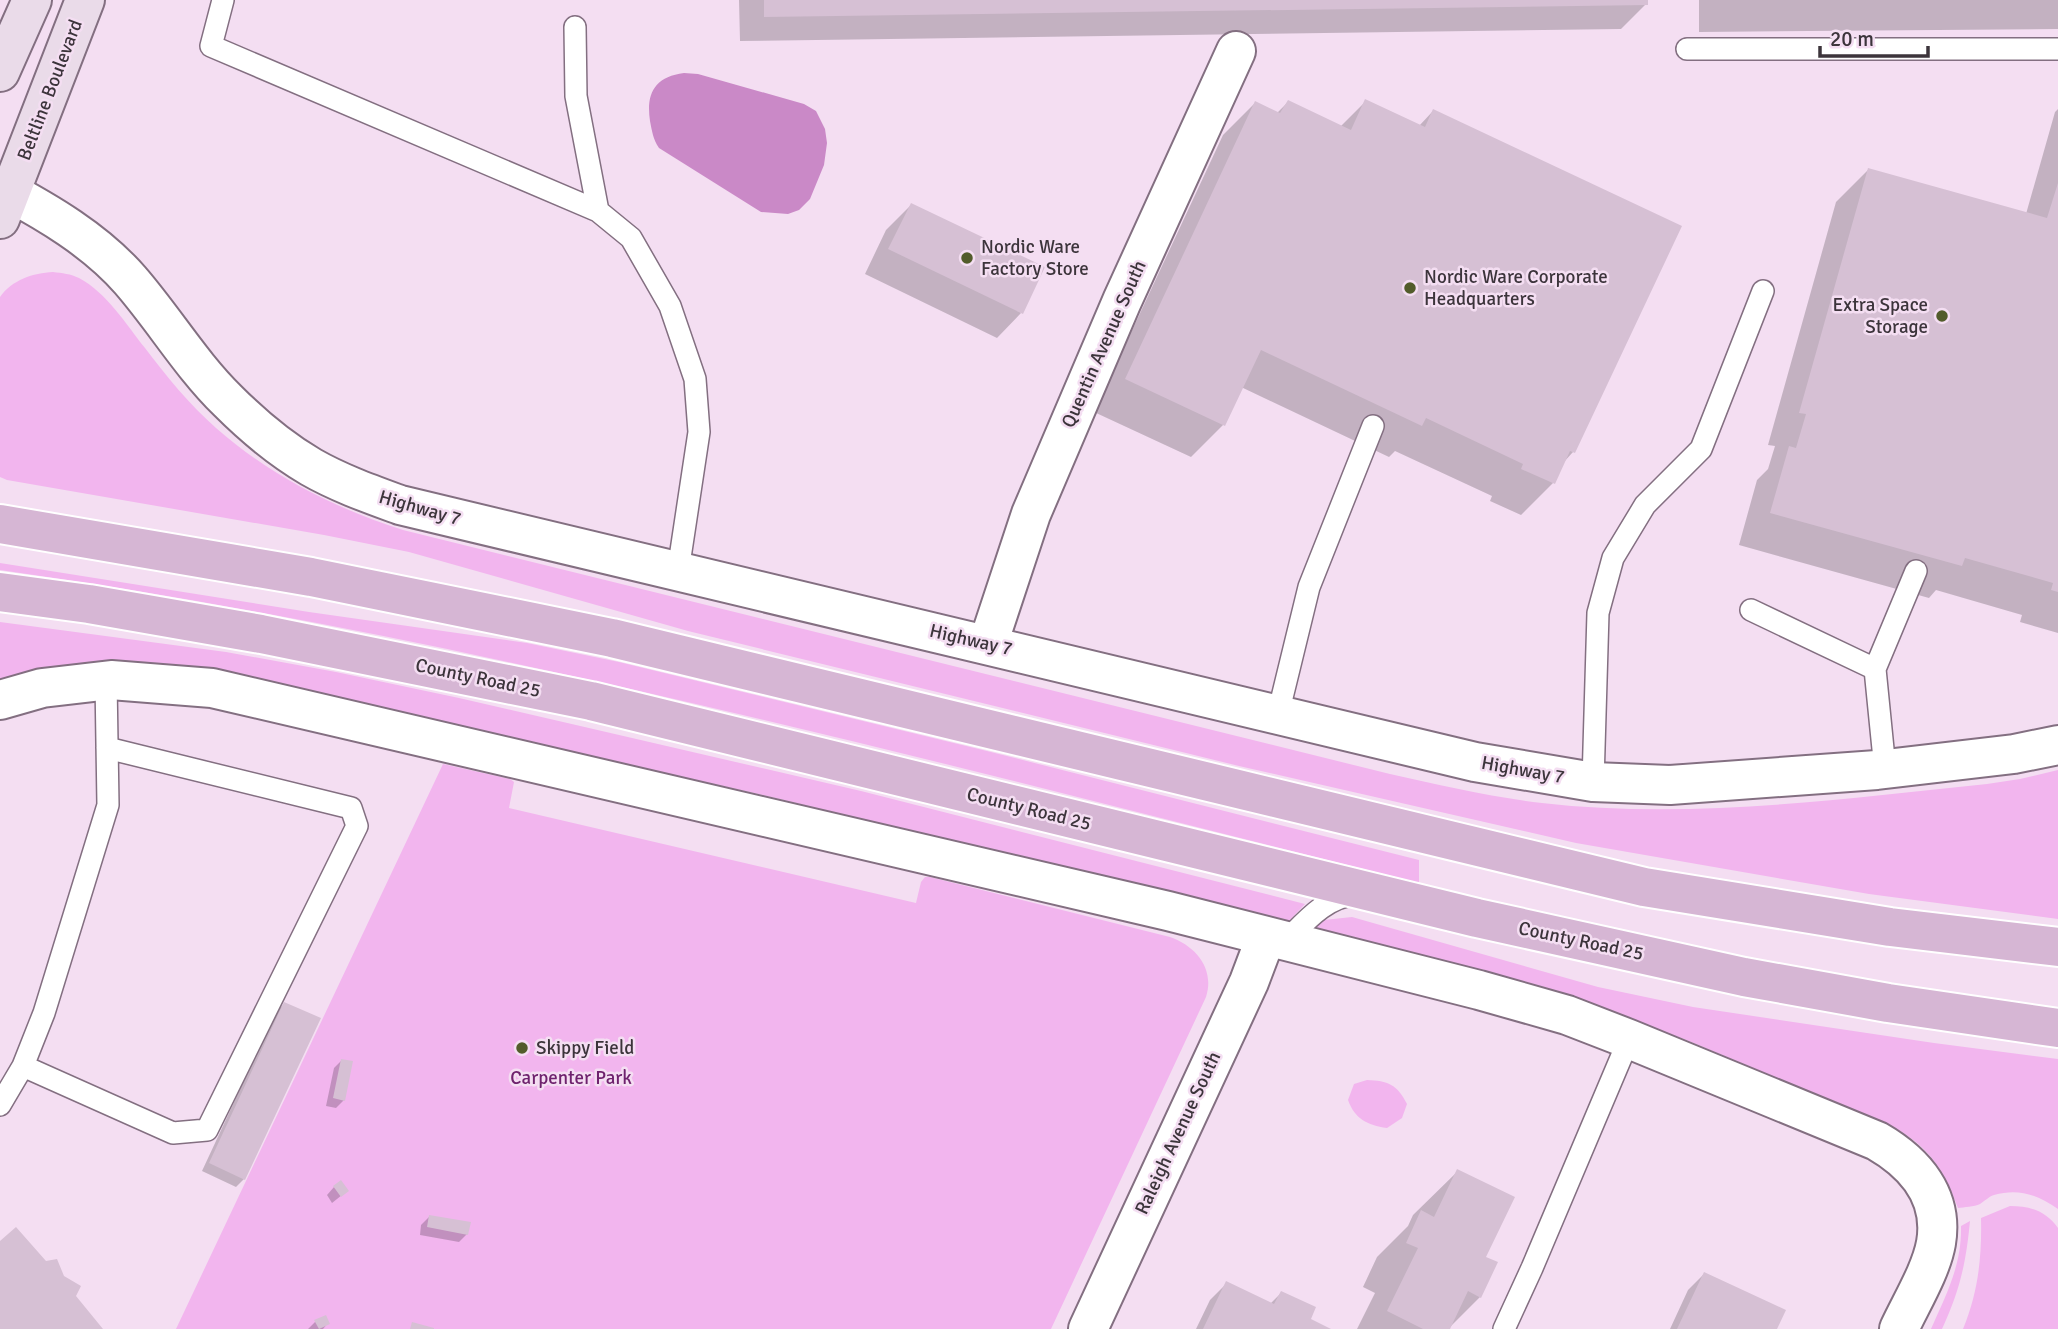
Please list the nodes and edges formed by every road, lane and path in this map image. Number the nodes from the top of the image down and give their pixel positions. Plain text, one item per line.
1 (32, 0) edge
2 (85, 0) edge
3 (223, 0) edge
4 (575, 27) dead end
5 (1687, 49) dead end
6 (2058, 49) edge
7 (1236, 51) dead end
8 (0, 72) edge
9 (4, 200) edge
10 (598, 211) junction
11 (1763, 291) dead end
12 (1373, 426) dead end
13 (0, 524) edge
14 (678, 571) junction
15 (1916, 571) dead end
16 (0, 592) edge
17 (1751, 610) dead end
18 (988, 644) junction
19 (1875, 669) junction
20 (106, 681) junction
21 (0, 700) edge
22 (1278, 714) junction
23 (2058, 745) edge
24 (107, 748) junction
25 (1885, 769) junction
26 (1593, 782) junction
27 (1369, 893) junction
28 (1276, 939) junction
29 (2058, 947) edge
30 (2058, 1028) edge
31 (1629, 1038) junction
32 (23, 1066) junction
33 (0, 1105) edge
34 (1087, 1329) edge
35 (1504, 1329) edge
36 (1899, 1329) edge

1 - 8 street
2 - 9 street, Beltline Boulevard
3 - 10 lane
4 - 10 lane
5 - 6 lane
7 - 18 street, Quentin Avenue South
9 - 14 street, Highway 7
10 - 14 lane
11 - 26 lane
12 - 22 lane
13 - 29 main road
14 - 18 street, Highway 7
15 - 19 lane
16 - 27 main road, County Road 25
17 - 19 lane
18 - 22 street, Highway 7
19 - 25 lane
20 - 21 street
20 - 24 lane
20 - 28 street
22 - 26 street, Highway 7
23 - 25 street, Highway 7
24 - 32 lane
24 - 32 lane
25 - 26 street, Highway 7
27 - 28 lane
27 - 30 main road, County Road 25
28 - 31 street
28 - 34 street, Raleigh Avenue South
31 - 35 lane
31 - 36 street
32 - 33 lane

